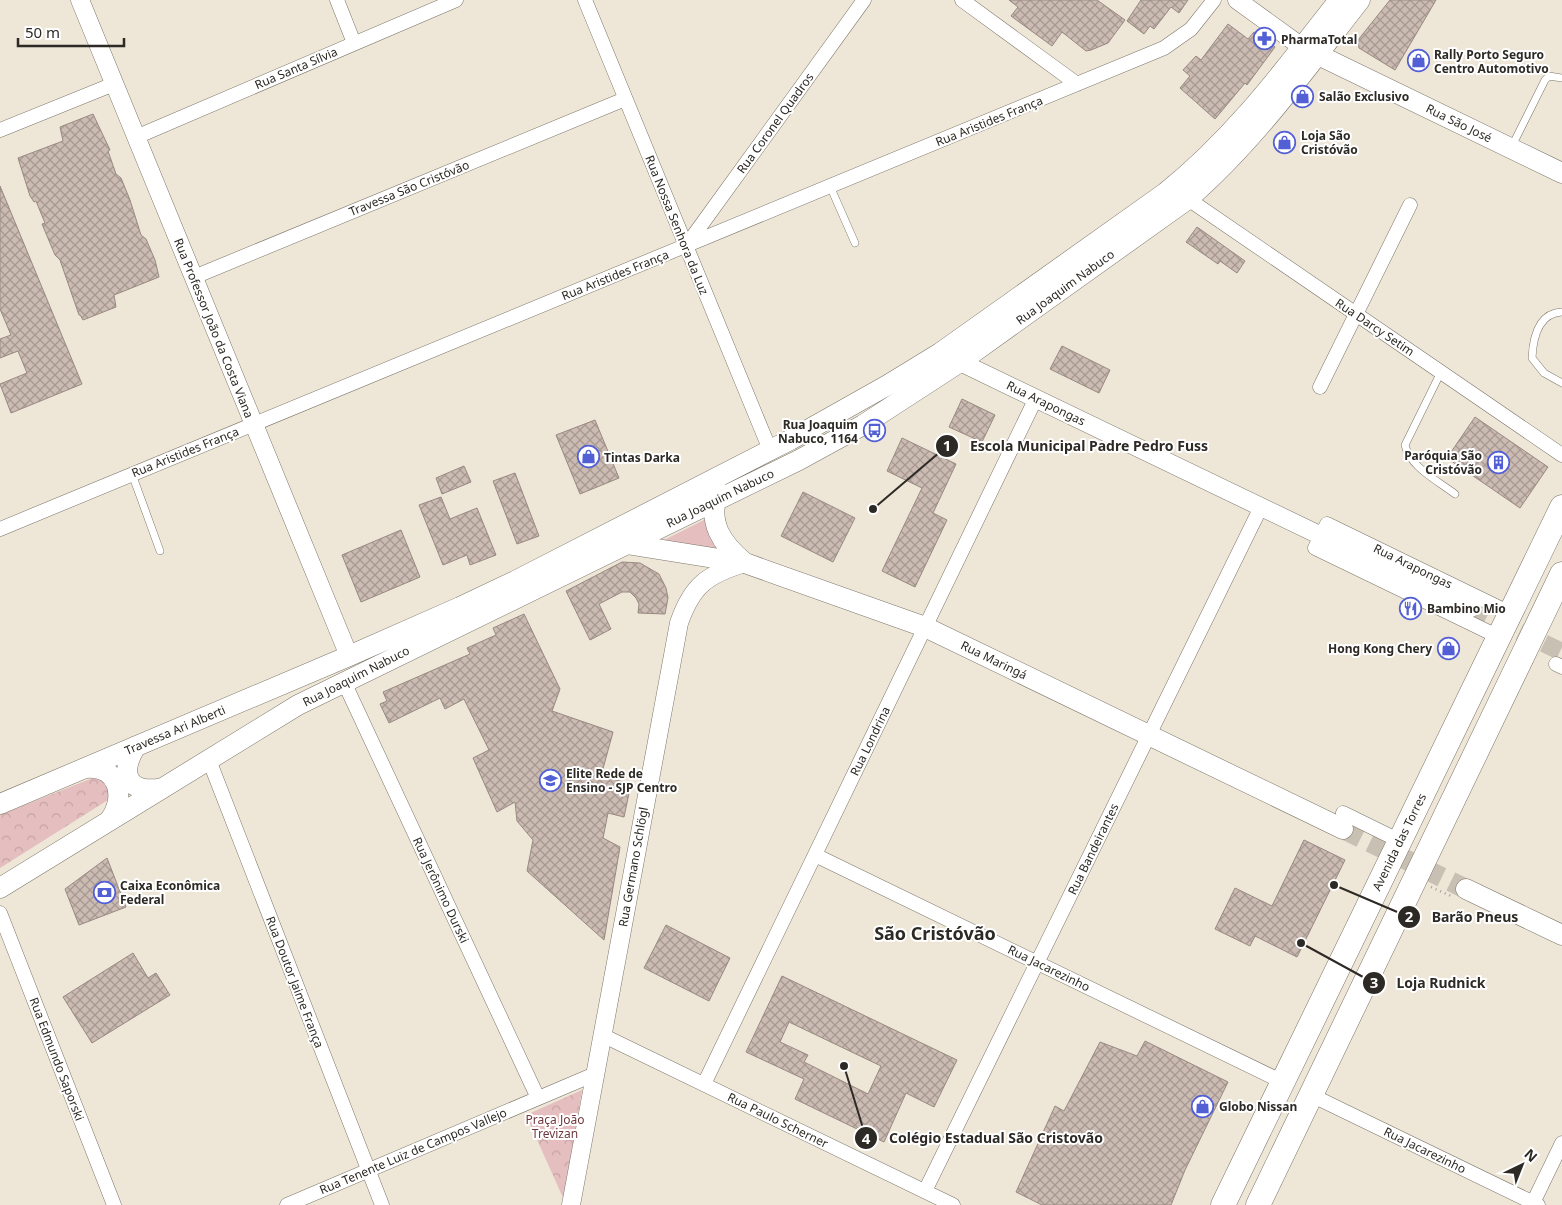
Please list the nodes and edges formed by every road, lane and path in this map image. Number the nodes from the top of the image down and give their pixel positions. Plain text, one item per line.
1 (80, 0) edge
2 (337, 0) edge
3 (456, 0) edge
4 (585, 0) edge
5 (864, 0) edge
6 (962, 0) edge
7 (1214, 0) edge
8 (1236, 0) edge
9 (1339, 0) edge
10 (1360, 0) edge
11 (354, 43) junction
12 (1310, 51) junction
13 (1562, 78) edge
14 (114, 84) junction
15 (1077, 84) junction
16 (625, 99) junction
17 (0, 130) edge
18 (136, 137) junction
19 (1511, 148) junction
20 (1562, 173) edge
21 (830, 186) junction
22 (1188, 199) junction
23 (1410, 204) dead end
24 (855, 242) dead end
25 (686, 246) junction
26 (194, 278) junction
27 (1562, 312) edge
28 (1356, 314) junction
29 (940, 353) junction
30 (960, 362) junction
31 (1441, 372) junction
32 (1562, 383) edge
33 (1320, 386) dead end
34 (1036, 398) junction
35 (254, 424) junction
36 (770, 450) junction
37 (1562, 455) edge
38 (733, 469) junction
39 (132, 474) junction
40 (1455, 494) dead end
41 (714, 501) junction
42 (1261, 507) junction
43 (1562, 507) edge
44 (0, 528) edge
45 (1321, 535) junction
46 (626, 544) junction
47 (160, 550) dead end
48 (745, 563) junction
49 (1562, 574) edge
50 (1471, 608) tunnel mouth
51 (1510, 613) junction
52 (925, 627) junction
53 (1499, 637) junction
54 (349, 656) junction
55 (344, 682) junction
56 (1149, 735) junction
57 (136, 746) junction
58 (208, 760) junction
59 (85, 768) junction
60 (162, 788) junction
61 (0, 804) edge
62 (109, 821) junction
63 (1343, 821) joint
64 (1400, 841) junction
65 (815, 855) junction
66 (0, 888) edge
67 (1466, 889) tunnel mouth
68 (0, 913) edge
69 (1562, 935) edge
70 (1037, 962) junction
71 (602, 1035) junction
72 (595, 1074) junction
73 (1283, 1082) junction
74 (704, 1084) junction
75 (1311, 1095) junction
76 (538, 1098) junction
77 (1562, 1143) edge
78 (368, 1170) junction
79 (924, 1191) junction
80 (1534, 1204) edge
81 (114, 1205) edge
82 (287, 1205) edge
83 (382, 1205) edge
84 (571, 1205) edge
85 (953, 1205) edge
86 (1223, 1205) edge
87 (1258, 1205) edge

1 - 14 street, Rua Professor João da Costa Viana
2 - 11 street
3 - 11 street, Rua Santa Sílvia
4 - 16 street, Rua Nossa Senhora da Luz
5 - 25 street, Rua Coronel Quadros
6 - 15 street
7 - 15 street, Rua Aristides França
8 - 12 street
9 - 12 main road, Rua Joaquim Nabuco
10 - 12 main road, Rua Joaquim Nabuco
11 - 18 street, Rua Santa Sílvia
12 - 19 main road, Rua São José
12 - 22 main road, Rua Joaquim Nabuco
12 - 29 main road, Rua Joaquim Nabuco
13 - 19 lane
14 - 17 street
14 - 18 street, Rua Professor João da Costa Viana
15 - 21 street, Rua Aristides França
16 - 25 street, Rua Nossa Senhora da Luz
16 - 26 street, Travessa São Cristóvão
18 - 26 street, Rua Professor João da Costa Viana
19 - 20 main road, Rua São José
21 - 24 lane
21 - 25 street, Rua Aristides França
22 - 28 street, Rua Darcy Setim
22 - 30 main road, Rua Joaquim Nabuco
23 - 28 street
25 - 35 street, Rua Aristides França
25 - 36 street, Rua Nossa Senhora da Luz
26 - 35 street, Rua Professor João da Costa Viana
27 - 32 lane
28 - 31 street, Rua Darcy Setim
28 - 33 street
29 - 30 main road
29 - 36 main road, Rua Joaquim Nabuco
30 - 34 street, Rua Arapongas
30 - 41 main road, Rua Joaquim Nabuco
31 - 37 street, Rua Darcy Setim
31 - 40 lane
34 - 42 street, Rua Arapongas
34 - 52 street, Rua Londrina
35 - 39 street, Rua Aristides França
35 - 54 street, Rua Professor João da Costa Viana
36 - 38 main road, Rua Joaquim Nabuco
38 - 41 main road
38 - 54 main road, Rua Joaquim Nabuco
39 - 44 street, Rua Aristides França
39 - 47 lane
41 - 46 main road, Rua Joaquim Nabuco
41 - 48 main road
42 - 45 street, Rua Arapongas
42 - 56 street, Rua Bandeirantes
43 - 51 highway, Avenida das Torres
45 - 50 street, Rua Arapongas
45 - 51 street, Rua Arapongas
45 - 53 street
46 - 48 main road, Rua Maringá
46 - 55 main road, Rua Joaquim Nabuco
48 - 52 main road, Rua Maringá
48 - 71 street, Rua Germano Schlögl
49 - 75 highway
51 - 53 highway, Avenida das Torres
52 - 56 main road, Rua Maringá
52 - 65 street, Rua Londrina
53 - 64 highway, Avenida das Torres
54 - 57 main road, Travessa Ari Alberti
55 - 58 main road, Rua Joaquim Nabuco
55 - 76 street, Rua Jerônimo Durski
56 - 63 main road, Rua Maringá
56 - 70 street, Rua Bandeirantes
57 - 59 main road, Travessa Ari Alberti
57 - 60 main road
58 - 60 main road, Rua Joaquim Nabuco
58 - 78 street, Rua Doutor Jaime França
59 - 61 main road, Travessa Ari Alberti
59 - 62 main road
60 - 62 main road, Rua Joaquim Nabuco
62 - 66 main road, Rua Joaquim Nabuco
63 - 64 street
64 - 73 highway, Avenida das Torres
65 - 70 street, Rua Jacarezinho
65 - 74 street, Rua Londrina
67 - 69 main road
68 - 81 street, Rua Edmundo Saporski
70 - 73 street, Rua Jacarezinho
70 - 79 street, Rua Bandeirantes
71 - 72 street, Rua Germano Schlögl
71 - 74 street, Rua Paulo Scherner
72 - 76 street, Rua Tenente Luiz de Campos Vallejo
72 - 84 street, Rua Germano Schlögl
73 - 86 highway, Avenida das Torres
74 - 79 street, Rua Paulo Scherner
75 - 80 street, Rua Jacarezinho
75 - 87 highway
76 - 78 street, Rua Tenente Luiz de Campos Vallejo
77 - 80 street
78 - 82 street, Rua Tenente Luiz de Campos Vallejo
78 - 83 street, Rua Doutor Jaime França
79 - 85 street, Rua Paulo Scherner

